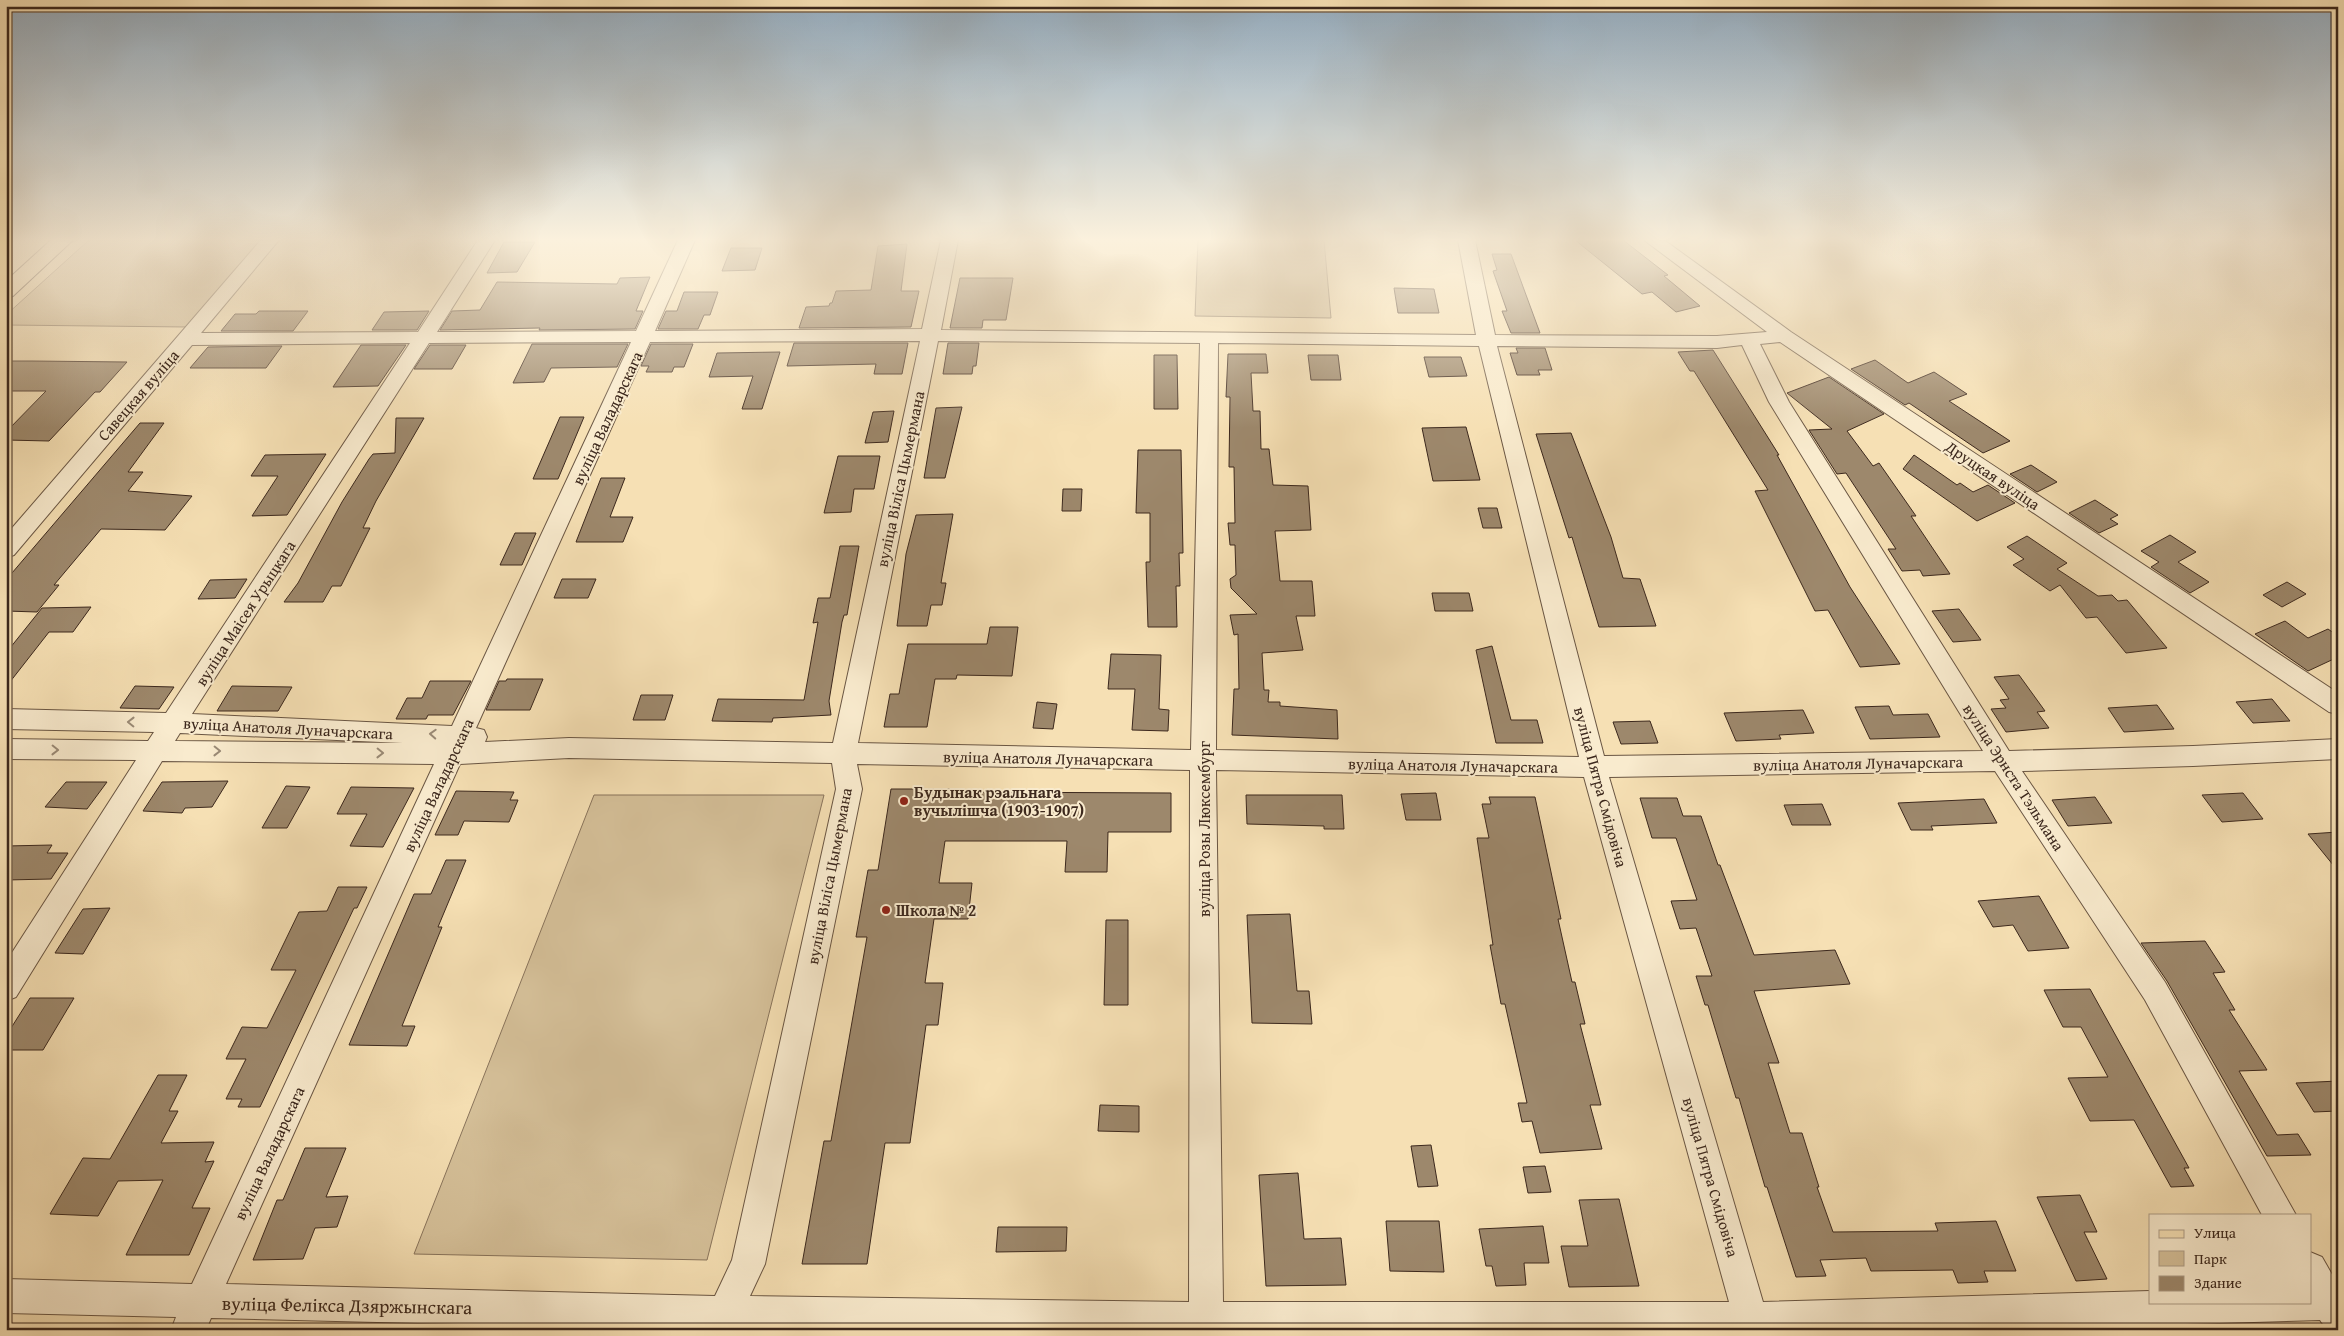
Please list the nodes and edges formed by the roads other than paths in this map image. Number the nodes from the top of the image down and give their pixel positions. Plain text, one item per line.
1 (219, 302) edge
2 (447, 302) edge
3 (660, 302) edge
4 (936, 302) edge
5 (1479, 302) edge
6 (1738, 302) edge
7 (929, 335) junction
8 (645, 336) junction
9 (1784, 336) junction
10 (424, 338) junction
11 (188, 339) junction
12 (1209, 339) junction
13 (1748, 339) junction
14 (1487, 342) junction
15 (6, 550) edge
16 (2338, 705) edge
17 (6, 719) edge
18 (174, 723) junction
19 (457, 745) junction
20 (6, 749) edge
21 (2338, 749) edge
22 (155, 751) junction
23 (843, 755) junction
24 (1203, 760) junction
25 (2002, 761) junction
26 (1594, 767) junction
27 (6, 988) edge
28 (2279, 1214) edge
29 (2312, 1272) edge
30 (6, 1296) edge
31 (2335, 1308) edge
32 (194, 1316) edge
33 (1206, 1319) junction
34 (722, 1321) edge
35 (1753, 1324) edge

1 - 11 street, Савецкая вуліца
2 - 10 street, вуліца Маісея Урыцкага
3 - 8 street, вуліца Валадарскага
4 - 7 street, вуліца Віліса Цымермана
5 - 14 street, вуліца Пятра Смідовіча
6 - 9 street, Друцкая вуліца
7 - 8 street
7 - 12 street
7 - 23 street, вуліца Віліса Цымермана
8 - 10 street
8 - 19 street, вуліца Валадарскага
9 - 13 street
9 - 16 street, Друцкая вуліца
10 - 11 street
10 - 18 street, вуліца Маісея Урыцкага
11 - 15 street, Савецкая вуліца
12 - 14 street
12 - 24 street, вуліца Розы Люксембург
13 - 14 street
13 - 25 street, вуліца Эрнста Тэльмана
14 - 26 street, вуліца Пятра Смідовіча
18 -> 17 street, вуліца Анатоля Луначарскага
19 -> 18 street, вуліца Анатоля Луначарскага
18 - 22 street, вуліца Маісея Урыцкага
22 -> 19 street, вуліца Анатоля Луначарскага
19 - 23 street, вуліца Анатоля Луначарскага
19 - 32 street, вуліца Валадарскага
20 -> 22 street, вуліца Анатоля Луначарскага
21 - 25 street, вуліца Анатоля Луначарскага
22 - 27 street, вуліца Маісея Урыцкага
23 - 24 street, вуліца Анатоля Луначарскага
23 - 34 street, вуліца Віліса Цымермана
24 - 26 street, вуліца Анатоля Луначарскага
24 - 33 street, вуліца Розы Люксембург
25 - 26 street, вуліца Анатоля Луначарскага
25 - 28 street, вуліца Эрнста Тэльмана
26 - 35 street, вуліца Пятра Смідовіча
29 - 31 street
30 - 32 street, вуліца Фелікса Дзяржынскага
31 - 35 street, вуліца Фелікса Дзяржынскага
32 - 34 street, вуліца Фелікса Дзяржынскага
33 - 34 street, вуліца Фелікса Дзяржынскага
33 - 35 street, вуліца Фелікса Дзяржынскага

